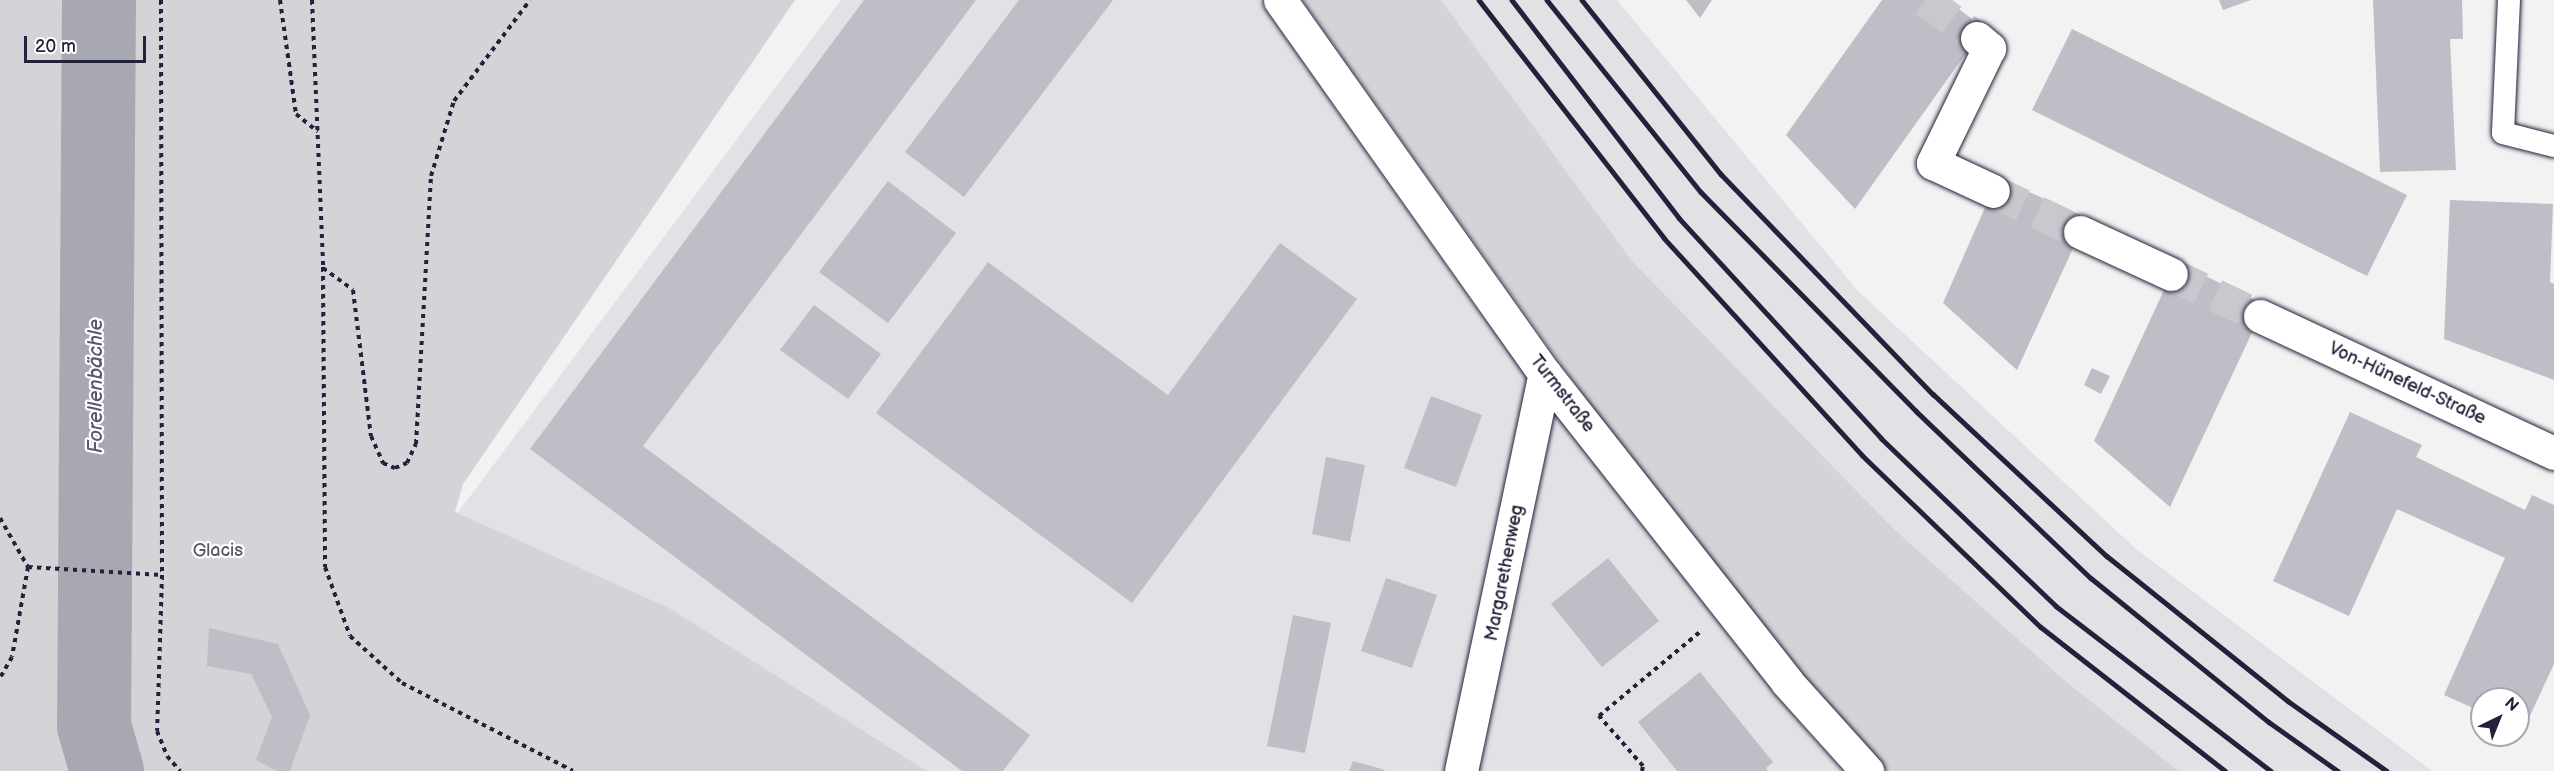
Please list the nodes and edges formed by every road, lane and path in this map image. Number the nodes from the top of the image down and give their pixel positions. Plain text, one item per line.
1 (161, 0) edge
2 (280, 0) edge
3 (312, 0) edge
4 (530, 0) edge
5 (1280, 0) edge
6 (2509, 0) edge
7 (1977, 38) tunnel mouth
8 (319, 133) junction
9 (2554, 146) edge
10 (1993, 191) tunnel mouth
11 (2080, 232) tunnel mouth
12 (322, 267) junction
13 (2171, 274) tunnel mouth
14 (2260, 316) tunnel mouth
15 (1545, 374) junction
16 (2554, 453) edge
17 (0, 518) edge
18 (28, 567) junction
19 (162, 575) junction
20 (1707, 626) dead end
21 (0, 678) edge
22 (180, 771) edge
23 (573, 771) edge
24 (1461, 771) edge
25 (1642, 771) edge
26 (1867, 771) edge

1 - 19 path
2 - 8 path
3 - 8 path
4 - 12 path
5 - 15 street, Turmstraße
6 - 9 lane
7 - 10 street
8 - 12 path
11 - 13 street
12 - 23 path
14 - 16 street, Von-Hünefeld-Straße
15 - 24 street, Margarethenweg
15 - 26 street, Turmstraße
17 - 18 path
18 - 19 path
18 - 21 path
19 - 22 path
20 - 25 path

